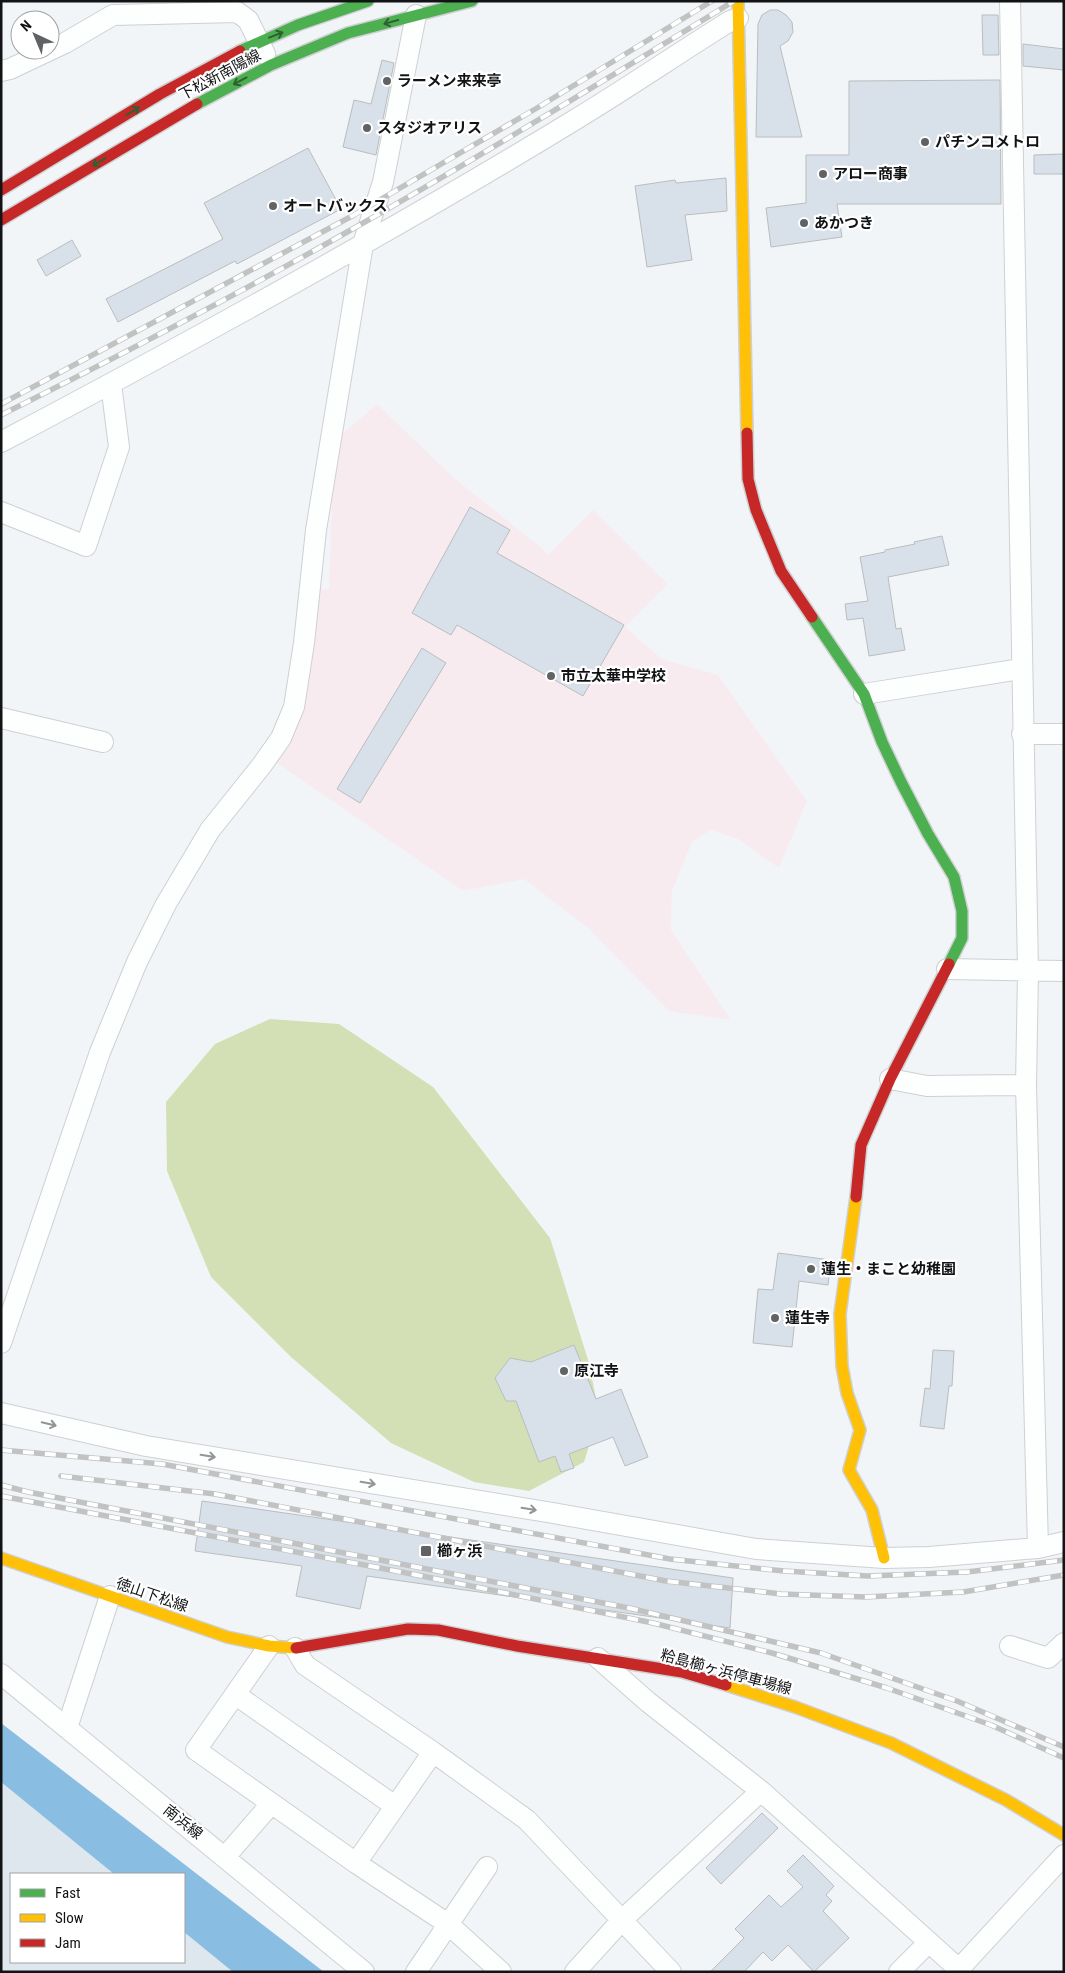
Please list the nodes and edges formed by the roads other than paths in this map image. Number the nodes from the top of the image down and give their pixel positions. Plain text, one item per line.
1 (368, 1) edge
2 (472, 1) edge
3 (1010, 1) edge
4 (738, 10) edge
5 (416, 15) junction
6 (259, 42) junction
7 (271, 65) junction
8 (1, 71) edge
9 (1, 190) edge
10 (1, 220) edge
11 (363, 244) junction
12 (111, 384) junction
13 (1, 442) edge
14 (1, 512) edge
15 (1021, 669) junction
16 (864, 694) junction
17 (1, 718) edge
18 (1022, 734) junction
19 (1064, 734) edge
20 (103, 742) dead end
21 (947, 969) junction
22 (1028, 970) junction
23 (1064, 971) edge
24 (890, 1078) junction
25 (1026, 1085) junction
26 (1, 1343) edge
27 (1, 1413) edge
28 (1064, 1542) edge
29 (1038, 1548) junction
30 (1, 1558) edge
31 (884, 1558) junction
32 (110, 1596) junction
33 (1064, 1643) edge
34 (269, 1646) junction
35 (1010, 1646) dead end
36 (295, 1648) junction
37 (598, 1658) junction
38 (1, 1674) edge
39 (236, 1696) junction
40 (67, 1728) junction
41 (433, 1752) junction
42 (761, 1791) junction
43 (272, 1804) junction
44 (395, 1806) junction
45 (1062, 1831) edge
46 (1064, 1854) edge
47 (225, 1857) junction
48 (356, 1863) junction
49 (487, 1867) dead end
50 (622, 1920) junction
51 (448, 1924) junction
52 (929, 1942) junction
53 (961, 1970) edge
54 (364, 1972) edge
55 (416, 1972) edge
56 (501, 1972) edge
57 (575, 1972) edge
58 (671, 1972) edge
59 (899, 1972) edge

6 -> 1 main road, 下松新南陽線
2 - 5 main road, 下松新南陽線
3 - 15 street
4 - 11 street
4 - 16 main road
5 -> 7 main road, 下松新南陽線
5 - 11 street
6 - 7 street
6 - 8 street
9 -> 6 main road, 下松新南陽線
7 -> 10 main road, 下松新南陽線
11 - 12 street
11 - 26 street
12 - 13 street
12 - 14 street
15 - 16 street
15 - 18 street
16 - 21 main road
17 - 20 street
18 - 19 street
18 - 22 street
21 - 22 street
21 - 24 main road
22 - 23 street
22 - 25 street
24 - 25 street
24 - 31 main road
25 - 29 street
27 -> 31 street
28 - 29 street
29 - 31 street
30 - 32 main road, 徳山下松線
32 - 34 main road, 徳山下松線
32 - 40 street
33 - 35 street
34 - 36 main road, 徳山下松線
34 - 39 street
36 - 37 main road, 粭島櫛ヶ浜停車場線
36 - 41 street
37 - 42 street
37 - 45 main road, 粭島櫛ヶ浜停車場線
38 - 40 street, 南浜線
39 - 43 street
39 - 44 street
40 - 47 street, 南浜線
41 - 44 street
41 - 50 street
42 - 50 street
42 - 52 street
43 - 47 street
43 - 48 street
44 - 48 street
46 - 53 street
47 - 54 street, 南浜線
48 - 51 street
49 - 51 street
50 - 57 street
50 - 58 street
51 - 55 street
51 - 56 street
52 - 53 street
52 - 59 street

